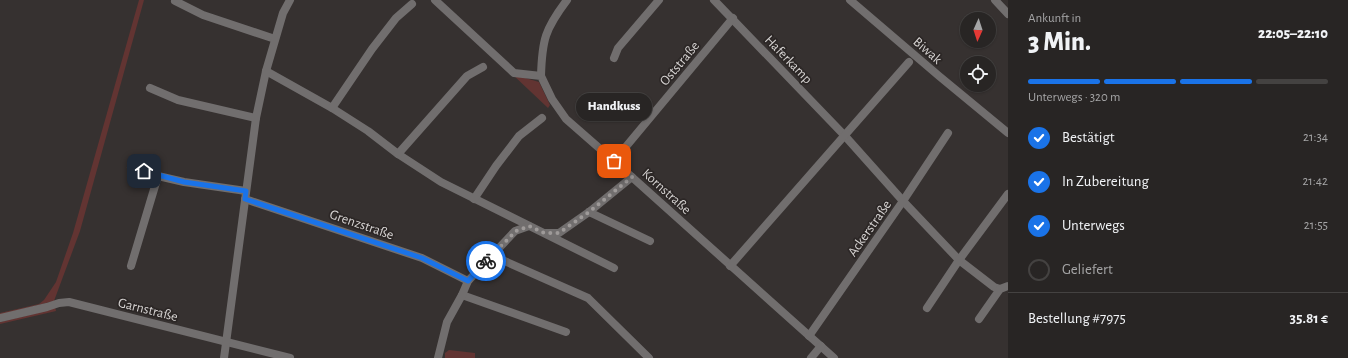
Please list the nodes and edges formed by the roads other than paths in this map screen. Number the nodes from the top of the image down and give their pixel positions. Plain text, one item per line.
1 (290, 0) edge
2 (435, 0) edge
3 (567, 0) edge
4 (659, 0) edge
5 (714, 0) edge
6 (850, 0) edge
7 (994, 0) edge
8 (175, 1) dead end
9 (412, 4) dead end
10 (1008, 14) edge
11 (733, 18) junction
12 (275, 39) junction
13 (614, 58) dead end
14 (909, 62) dead end
15 (483, 67) dead end
16 (266, 71) junction
17 (541, 76) junction
18 (150, 88) dead end
19 (332, 108) junction
20 (256, 118) junction
21 (542, 118) dead end
22 (948, 133) dead end
23 (1008, 133) edge
24 (845, 136) junction
25 (398, 154) junction
26 (614, 161) junction
27 (130, 167) dead end
28 (158, 176) junction
29 (632, 177) junction
30 (1008, 194) edge
31 (246, 195) junction
32 (474, 199) junction
33 (903, 201) junction
34 (589, 212) junction
35 (529, 226) junction
36 (544, 233) junction
37 (650, 241) dead end
38 (491, 255) junction
39 (959, 260) junction
40 (131, 266) dead end
41 (730, 266) junction
42 (614, 268) dead end
43 (468, 281) junction
44 (1004, 288) edge
45 (462, 295) junction
46 (927, 308) dead end
47 (0, 318) edge
48 (979, 319) dead end
49 (566, 332) dead end
50 (809, 336) junction
51 (227, 342) junction
52 (821, 346) junction
53 (224, 358) edge
54 (290, 358) edge
55 (438, 358) edge
56 (649, 358) edge
57 (812, 358) edge
58 (834, 358) edge

1 - 12 street
2 - 17 street
3 - 17 street
4 - 13 street
5 - 11 street, Haferkamp
6 - 23 street, Biwak
7 - 10 street
8 - 12 street
9 - 19 street
11 - 24 street, Haferkamp
11 - 26 street, Oststraße
12 - 16 street
14 - 24 street
15 - 25 street
16 - 19 street
16 - 20 street
17 - 26 street, Kornstraße
18 - 20 street
19 - 25 street
20 - 31 street
21 - 32 street
22 - 33 street, Ackerstraße
24 - 33 street, Haferkamp
24 - 41 street
25 - 32 street
26 - 29 street, Kornstraße
27 - 28 street, Grenzstraße
28 - 31 street, Grenzstraße
28 - 40 street
29 - 34 street
29 - 41 street, Kornstraße
30 - 39 street
31 - 43 street, Grenzstraße
31 - 51 street
32 - 35 street
33 - 39 street, Haferkamp
33 - 50 street, Ackerstraße
34 - 36 street
34 - 37 street
35 - 36 street
35 - 38 street
36 - 42 street
38 - 43 street
38 - 56 street
39 - 44 street, Haferkamp
39 - 46 street
41 - 50 street, Kornstraße
43 - 45 street
44 - 48 street, Haferkamp
45 - 49 street
45 - 55 street
47 - 51 street, Garnstraße
50 - 52 street, Kornstraße
51 - 53 street
51 - 54 street, Garnstraße
52 - 57 street
52 - 58 street, Kornstraße

